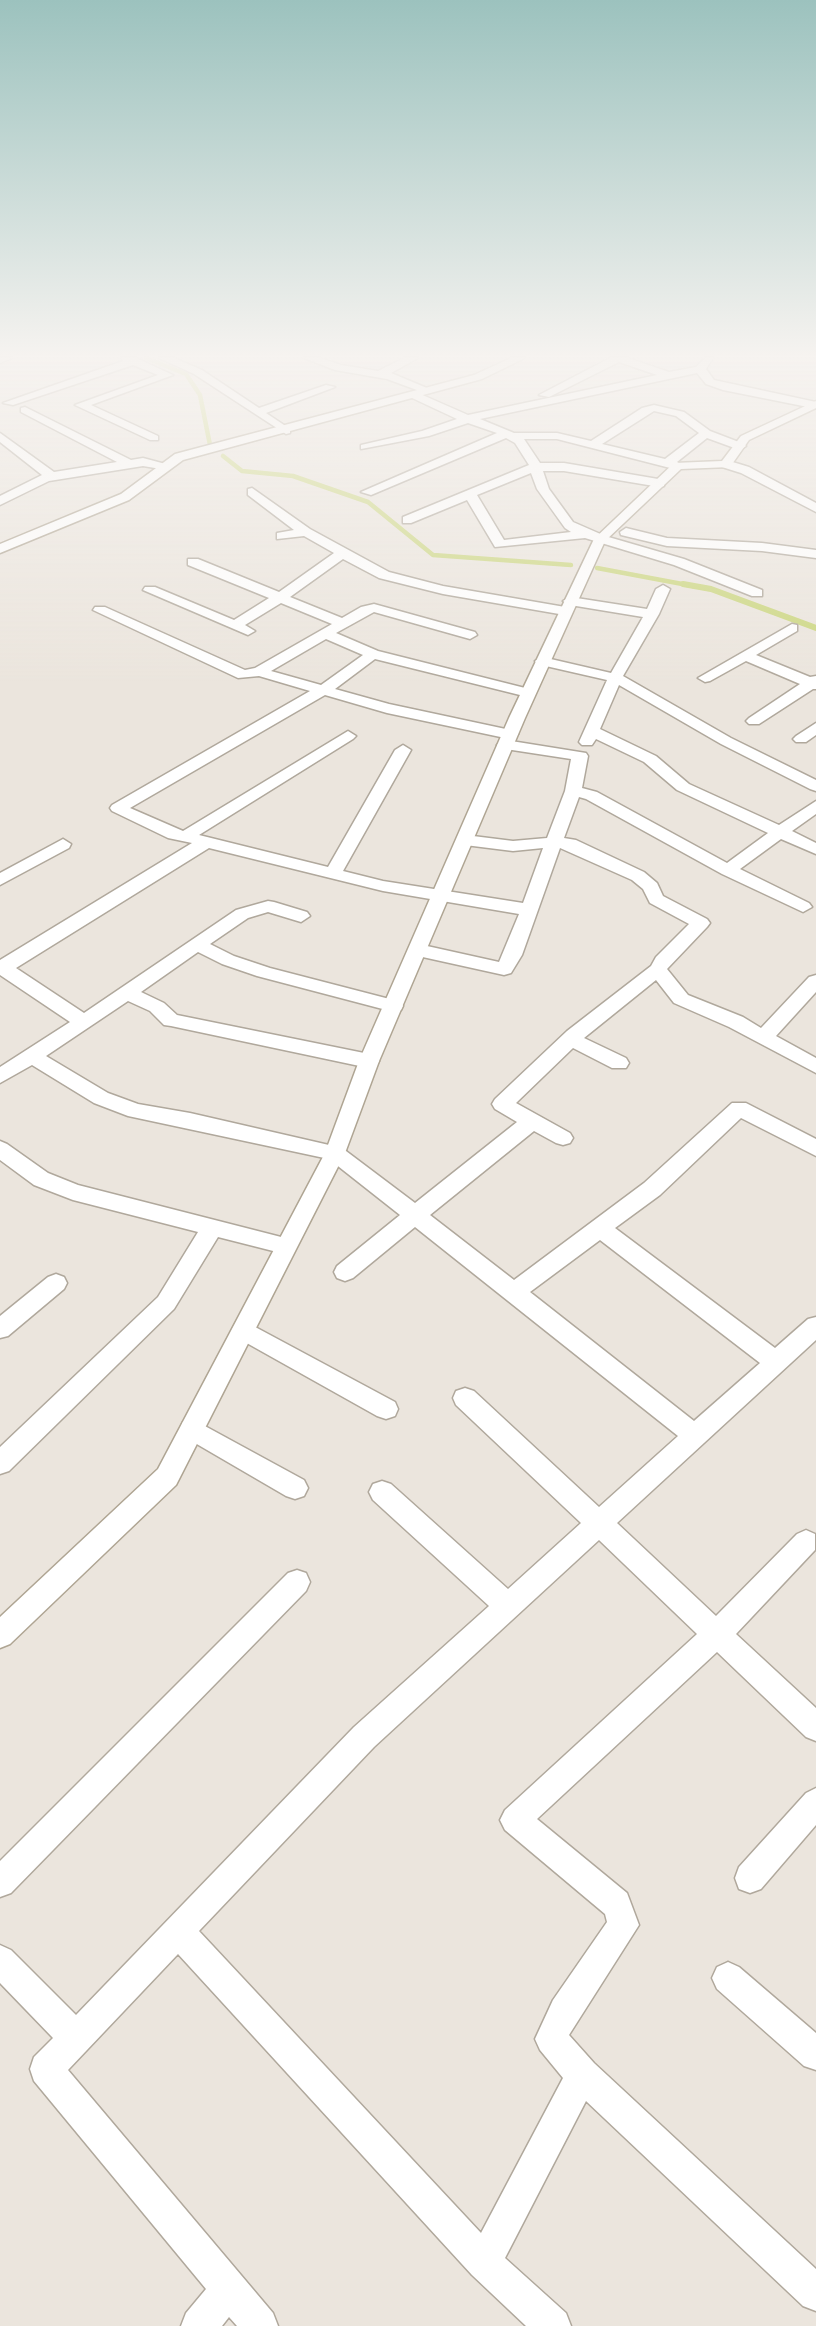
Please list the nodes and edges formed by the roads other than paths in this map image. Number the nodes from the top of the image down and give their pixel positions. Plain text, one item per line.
1 (167, 466) edge
2 (39, 467) edge
3 (112, 467) edge
4 (430, 467) edge
5 (536, 467) junction
6 (671, 467) edge
7 (734, 467) edge
8 (51, 476) junction
9 (660, 483) junction
10 (251, 492) dead end
11 (368, 492) dead end
12 (470, 494) junction
13 (0, 501) edge
14 (816, 508) edge
15 (407, 520) dead end
16 (305, 532) junction
17 (598, 534) junction
18 (282, 536) dead end
19 (0, 549) edge
20 (342, 552) junction
21 (816, 554) edge
22 (193, 562) dead end
23 (663, 589) dead end
24 (150, 590) dead end
25 (757, 593) dead end
26 (281, 597) junction
27 (568, 606) junction
28 (100, 610) dead end
29 (652, 614) junction
30 (343, 623) junction
31 (234, 625) junction
32 (792, 628) dead end
33 (248, 631) dead end
34 (325, 634) junction
35 (470, 635) dead end
36 (373, 654) junction
37 (745, 655) junction
38 (542, 661) junction
39 (259, 672) junction
40 (705, 677) dead end
41 (615, 678) junction
42 (815, 683) edge
43 (323, 690) junction
44 (528, 693) junction
45 (754, 721) dead end
46 (816, 728) edge
47 (593, 731) junction
48 (348, 736) dead end
49 (508, 739) junction
50 (801, 739) dead end
51 (403, 750) dead end
52 (580, 756) junction
53 (816, 786) edge
54 (573, 791) junction
55 (816, 806) edge
56 (782, 832) junction
57 (185, 836) junction
58 (465, 840) junction
59 (206, 842) junction
60 (553, 842) junction
61 (63, 844) dead end
62 (816, 849) edge
63 (728, 870) junction
64 (333, 874) junction
65 (0, 880) edge
66 (442, 894) junction
67 (803, 907) dead end
68 (529, 909) junction
69 (301, 916) dead end
70 (196, 944) junction
71 (418, 950) junction
72 (1, 967) edge
73 (658, 969) junction
74 (815, 984) edge
75 (126, 993) junction
76 (394, 1006) junction
77 (84, 1022) junction
78 (763, 1038) junction
79 (571, 1039) junction
80 (32, 1056) junction
81 (369, 1061) junction
82 (619, 1063) dead end
83 (816, 1066) edge
84 (0, 1076) edge
85 (532, 1121) junction
86 (563, 1138) dead end
87 (816, 1148) edge
88 (0, 1149) edge
89 (335, 1153) junction
90 (415, 1214) junction
91 (213, 1226) junction
92 (600, 1228) junction
93 (285, 1246) junction
94 (345, 1272) dead end
95 (56, 1283) dead end
96 (514, 1292) junction
97 (816, 1326) edge
98 (0, 1329) edge
99 (244, 1330) junction
100 (776, 1362) junction
101 (465, 1398) dead end
102 (386, 1409) dead end
103 (192, 1429) junction
104 (695, 1436) junction
105 (0, 1463) edge
106 (295, 1488) dead end
107 (382, 1492) dead end
108 (600, 1522) junction
109 (813, 1541) edge
110 (297, 1582) dead end
111 (508, 1606) junction
112 (718, 1633) junction
113 (0, 1635) edge
114 (816, 1727) edge
115 (816, 1803) edge
116 (750, 1878) dead end
117 (0, 1882) edge
118 (178, 1932) junction
119 (0, 1961) edge
120 (728, 1978) dead end
121 (77, 2039) junction
122 (816, 2054) edge
123 (582, 2075) junction
124 (484, 2263) junction
125 (229, 2289) junction
126 (816, 2293) edge
127 (199, 2326) edge
128 (260, 2326) edge
129 (553, 2326) edge

1 - 19 street
2 - 8 street
3 - 8 street
4 - 11 street
5 - 9 street
5 - 12 street
5 - 17 street
6 - 9 street
7 - 14 street
8 - 13 street
9 - 17 street
10 - 16 street
12 - 15 street
12 - 17 street
16 - 18 street
16 - 20 street
17 - 21 street
17 - 25 street
17 - 27 street
20 - 26 street
20 - 27 street
22 - 26 street
23 - 29 street
24 - 31 street
26 - 30 street
26 - 31 street
27 - 29 street
27 - 38 street
28 - 39 street
29 - 41 street
30 - 34 street
30 - 35 street
31 - 33 street
32 - 37 street
34 - 36 street
34 - 39 street
36 - 43 street
36 - 44 street
37 - 40 street
37 - 42 street
38 - 41 street
38 - 44 street
39 - 43 street
41 - 47 street
41 - 53 street
42 - 45 street
43 - 49 street
43 - 57 street
44 - 49 street
46 - 50 street
47 - 52 street
47 - 56 street
48 - 57 street
49 - 52 street
49 - 58 street
51 - 64 street
52 - 54 street
54 - 60 street
54 - 63 street
55 - 56 street
56 - 62 street
56 - 63 street
57 - 59 street
58 - 60 street
58 - 66 street
59 - 64 street
59 - 72 street
60 - 68 street
60 - 73 street
61 - 65 street
63 - 67 street
64 - 66 street
66 - 68 street
66 - 71 street
68 - 71 street
69 - 70 street
70 - 75 street
70 - 76 street
71 - 76 street
72 - 77 street
73 - 78 street
73 - 79 street
74 - 78 street
75 - 77 street
75 - 81 street
76 - 81 street
77 - 80 street
78 - 83 street
79 - 82 street
79 - 85 street
80 - 84 street
80 - 89 street
81 - 89 street
85 - 86 street
85 - 90 street
87 - 92 street
88 - 91 street
89 - 90 street
89 - 93 street
90 - 94 street
90 - 96 street
91 - 93 street
91 - 105 street
92 - 96 street
92 - 100 street
93 - 99 street
95 - 98 street
96 - 104 street
97 - 100 street
99 - 102 street
99 - 103 street
100 - 104 street
101 - 108 street
103 - 106 street
103 - 113 street
104 - 108 street
107 - 111 street
108 - 111 street
108 - 112 street
109 - 112 street
110 - 117 street
111 - 118 street
112 - 114 street
112 - 123 street
115 - 116 street
118 - 121 street
118 - 124 street
119 - 121 street
120 - 122 street
121 - 125 street
123 - 124 street
123 - 126 street
124 - 129 street
125 - 127 street
125 - 128 street

